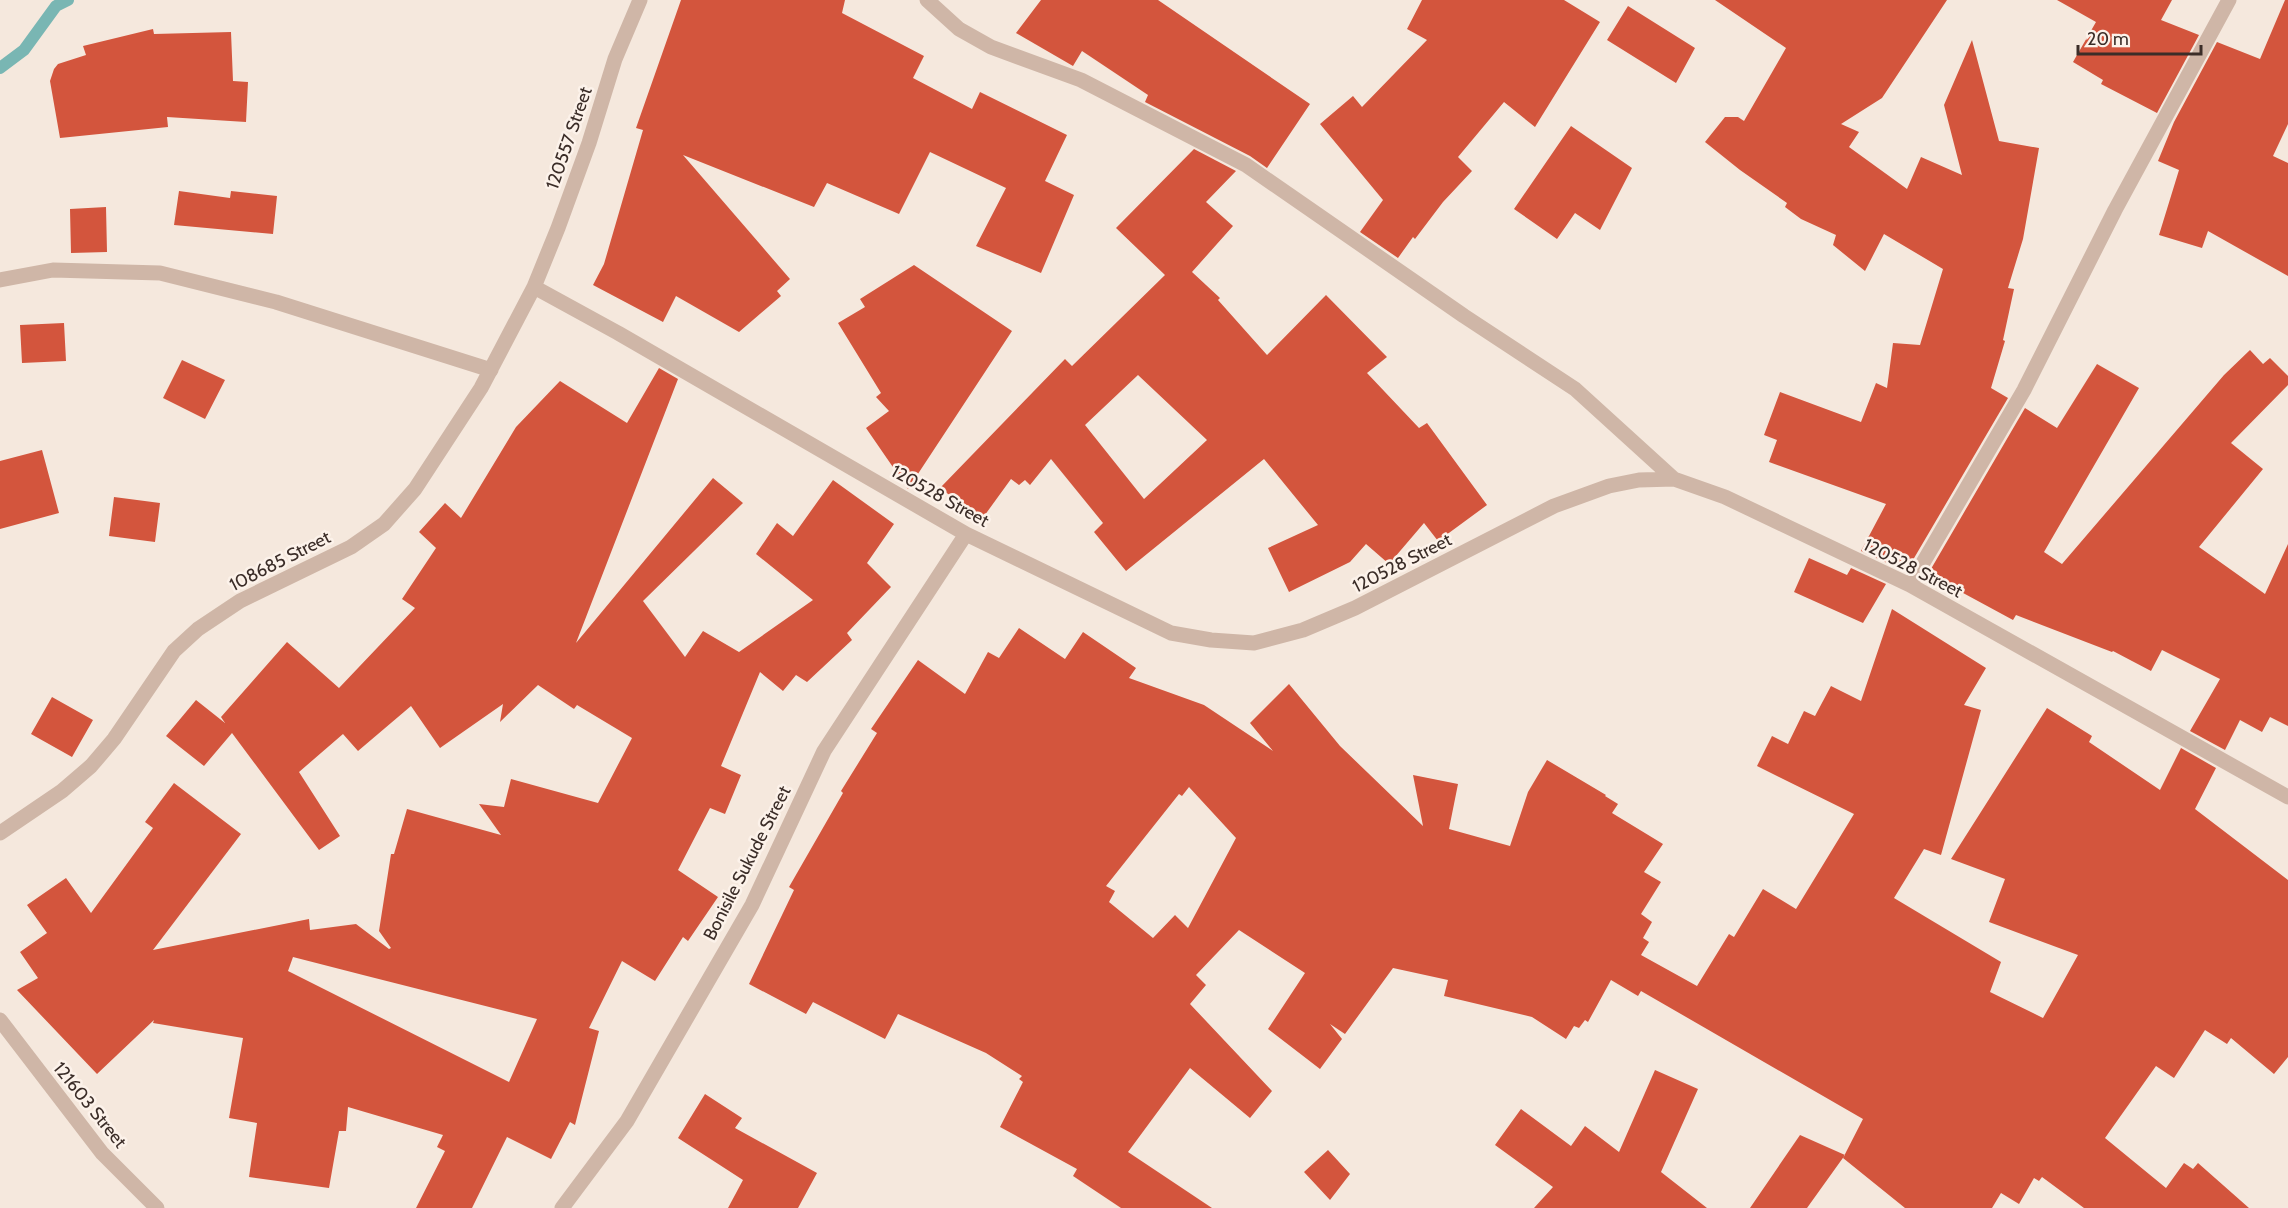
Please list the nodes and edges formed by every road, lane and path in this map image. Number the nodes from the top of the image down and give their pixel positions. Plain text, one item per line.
1 (640, 0) edge
2 (927, 0) edge
3 (2229, 0) edge
4 (0, 280) edge
5 (534, 287) junction
6 (491, 370) junction
7 (1674, 479) junction
8 (966, 534) junction
9 (1910, 585) junction
10 (2288, 797) edge
11 (0, 833) edge
12 (0, 1020) edge
13 (157, 1208) edge
14 (562, 1208) edge

1 - 5 street, 120557 Street
2 - 7 street
3 - 9 street
4 - 6 street
5 - 6 street, 108685 Street
5 - 8 street, 120528 Street
6 - 11 street, 108685 Street
7 - 8 street, 120528 Street
7 - 9 street, 120528 Street
8 - 14 street, Bonisile Sukude Street
9 - 10 street, 120528 Street
12 - 13 street, 121603 Street

